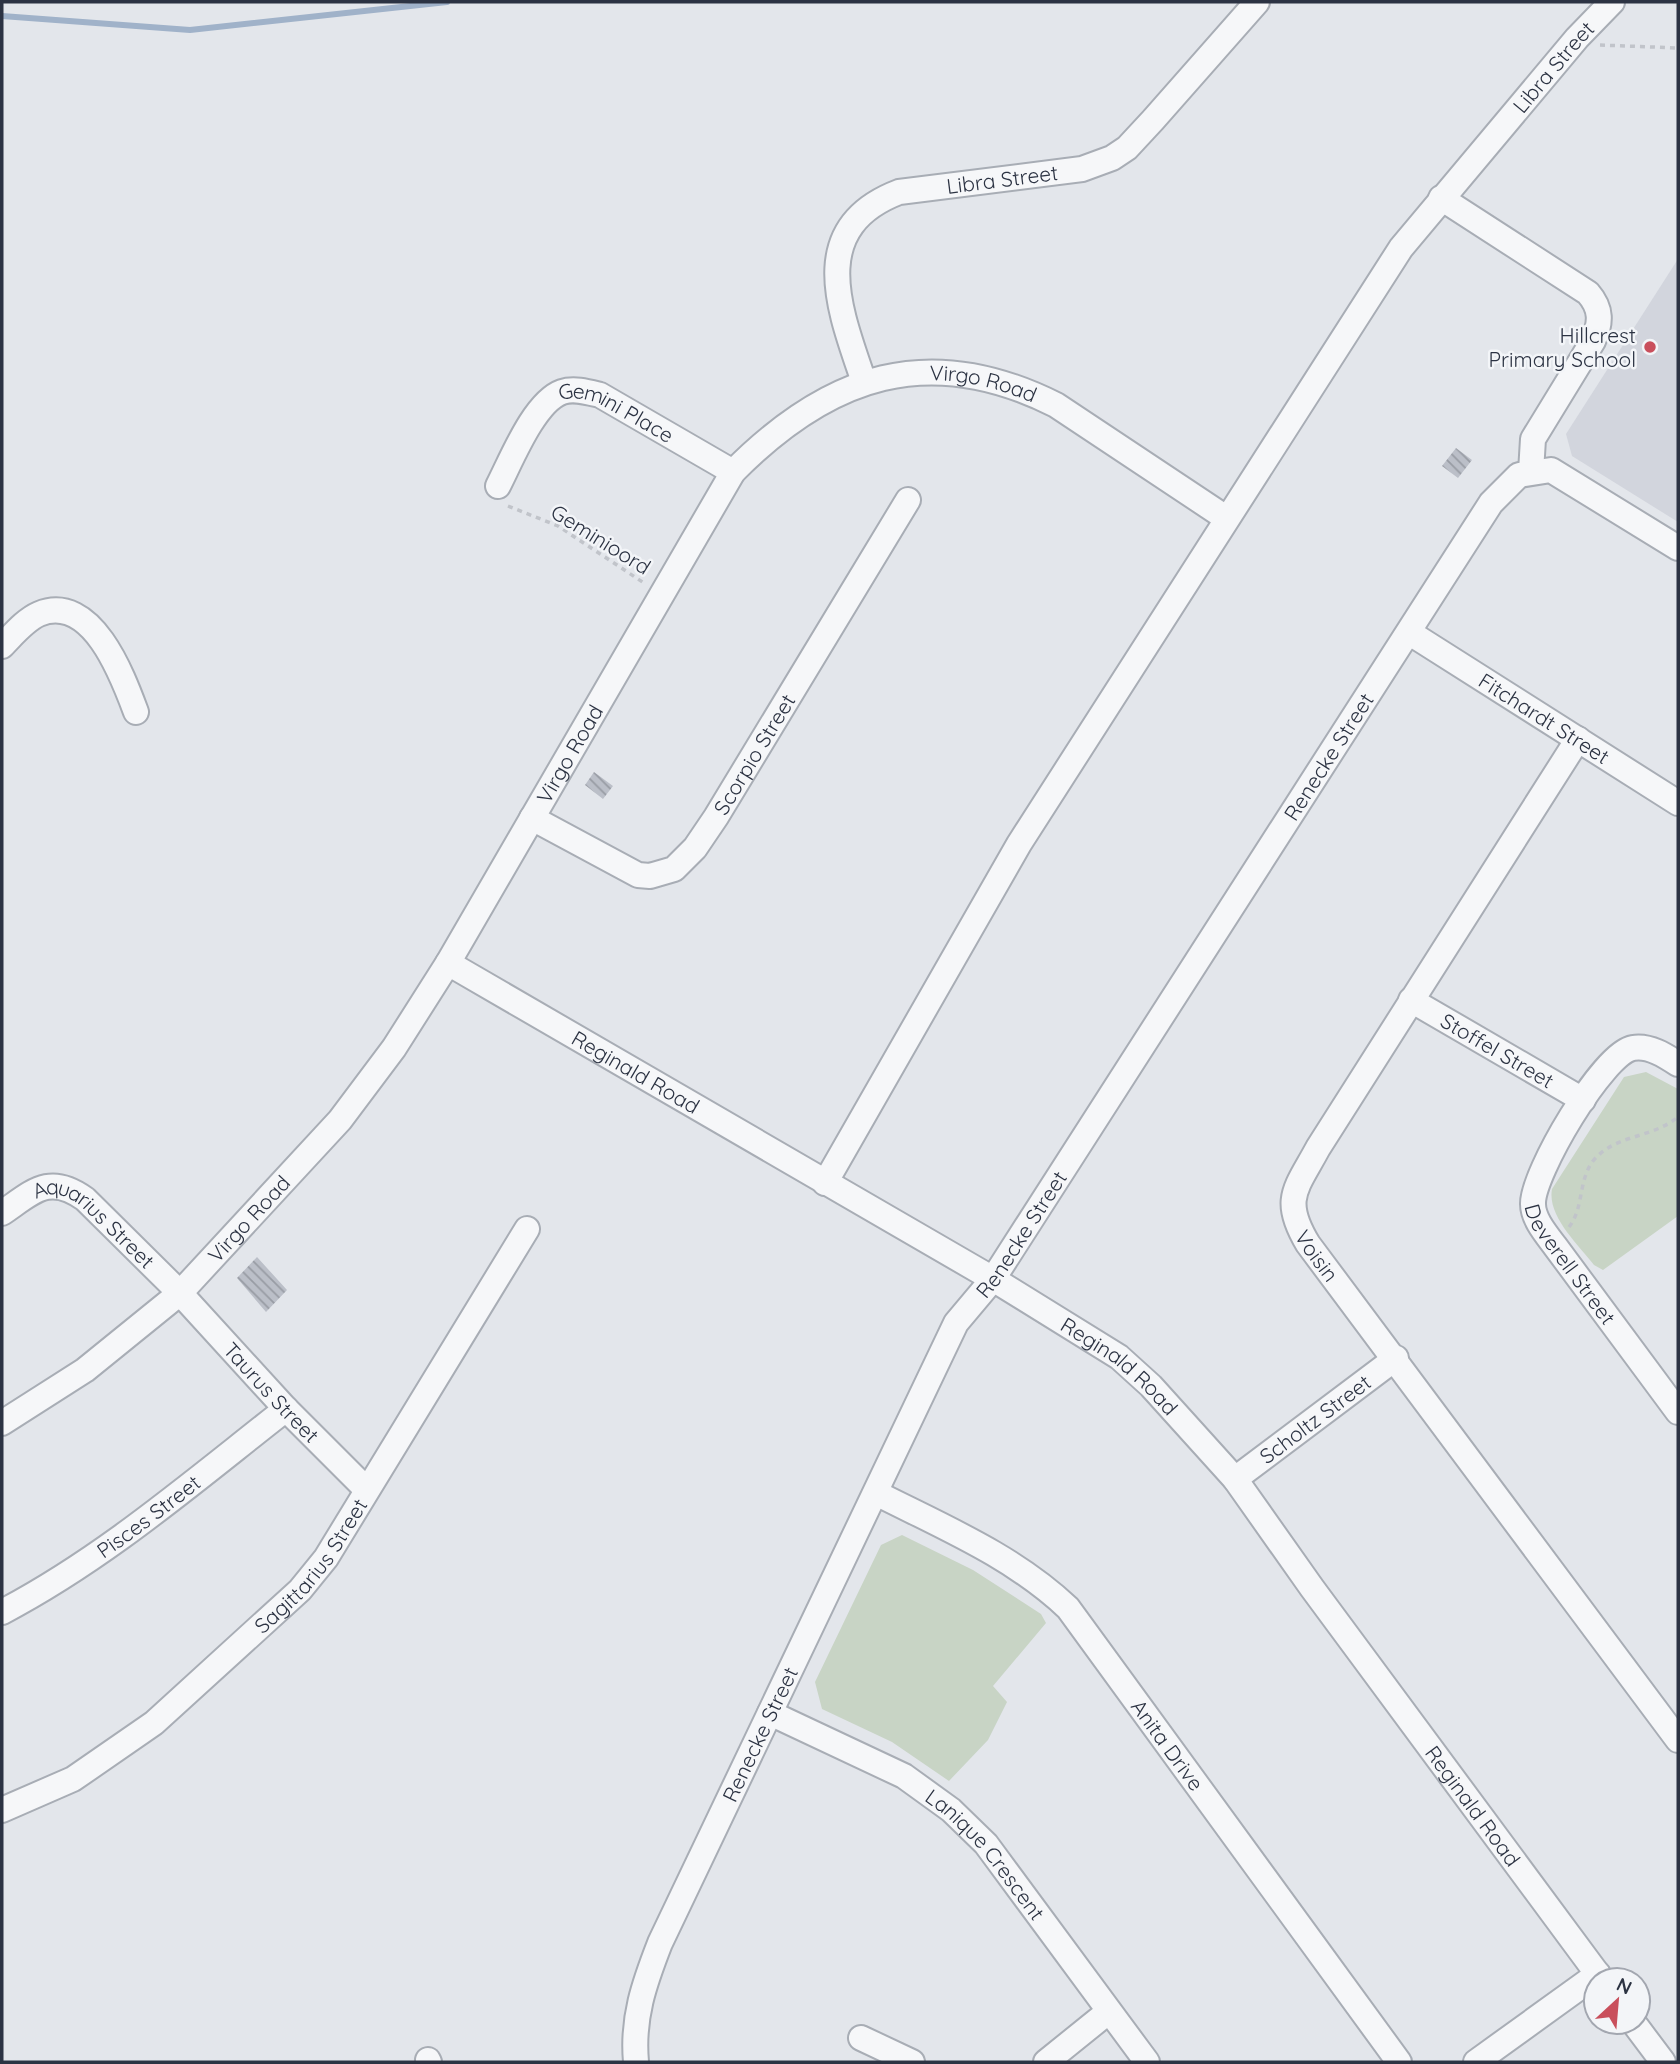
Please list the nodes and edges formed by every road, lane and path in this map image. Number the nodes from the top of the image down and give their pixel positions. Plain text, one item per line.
1 (1258, 2) edge
2 (1612, 2) edge
3 (1577, 38) junction
4 (1678, 48) edge
5 (1441, 198) junction
6 (864, 382) junction
7 (733, 472) junction
8 (1531, 472) junction
9 (498, 486) joint
10 (908, 500) dead end
11 (1226, 518) junction
12 (1678, 548) edge
13 (659, 598) junction
14 (1410, 633) junction
15 (2, 646) edge
16 (136, 712) dead end
17 (1578, 739) junction
18 (1678, 803) edge
19 (532, 818) junction
20 (448, 963) junction
21 (1411, 1000) junction
22 (1678, 1064) edge
23 (1583, 1100) junction
24 (1678, 1117) edge
25 (825, 1183) junction
26 (2, 1213) edge
27 (527, 1229) dead end
28 (1550, 1240) junction
29 (993, 1279) junction
30 (180, 1293) junction
31 (1396, 1358) junction
32 (286, 1409) junction
33 (1678, 1412) edge
34 (2, 1423) edge
35 (1235, 1479) junction
36 (366, 1489) junction
37 (876, 1493) junction
38 (2, 1612) edge
39 (770, 1713) junction
40 (1678, 1740) edge
41 (2, 1810) edge
42 (1592, 1966) edge
43 (1582, 1989) edge
44 (1108, 2012) junction
45 (1644, 2036) edge
46 (861, 2038) dead end
47 (636, 2062) edge
48 (912, 2062) edge
49 (1046, 2062) edge
50 (1147, 2062) edge
51 (1399, 2062) edge
52 (1476, 2062) edge
53 (1663, 2062) edge

1 - 6 street, Libra Street
2 - 3 street, Libra Street
3 - 4 path
3 - 5 street, Libra Street
5 - 8 street
5 - 11 street, Libra Street
6 - 7 street, Virgo Road
6 - 11 street, Virgo Road
7 - 9 street, Gemini Place
7 - 13 street, Virgo Road
8 - 12 street
8 - 14 street, Renecke Street
9 - 13 path, Geminioord
10 - 19 street, Scorpio Street
11 - 25 street, Libra Street
13 - 19 street, Virgo Road
14 - 17 street, Fitchardt Street
14 - 29 street, Renecke Street
15 - 16 street
17 - 18 street, Fitchardt Street
17 - 21 street, Voisin
19 - 20 street, Virgo Road
20 - 25 street, Reginald Road
20 - 30 street, Virgo Road
21 - 23 street, Stoffel Street
21 - 31 street, Voisin
22 - 23 street, Deverell Street
23 - 28 street, Deverell Street
24 - 28 path
25 - 29 street, Reginald Road
26 - 30 street, Aquarius Street
27 - 36 street, Sagittarius Street
28 - 33 street, Deverell Street
29 - 35 street, Reginald Road
29 - 37 street, Renecke Street
30 - 32 street, Taurus Street
30 - 34 street, Virgo Road
31 - 35 street, Scholtz Street
31 - 40 street, Voisin
32 - 36 street, Taurus Street
32 - 38 street, Pisces Street
35 - 42 street, Reginald Road
36 - 41 street, Sagittarius Street
37 - 39 street, Renecke Street
37 - 51 street, Anita Drive
39 - 44 street, Lanique Crescent
39 - 47 street, Renecke Street
43 - 52 street
44 - 49 street
44 - 50 street, Lanique Crescent
45 - 53 street
46 - 48 street

